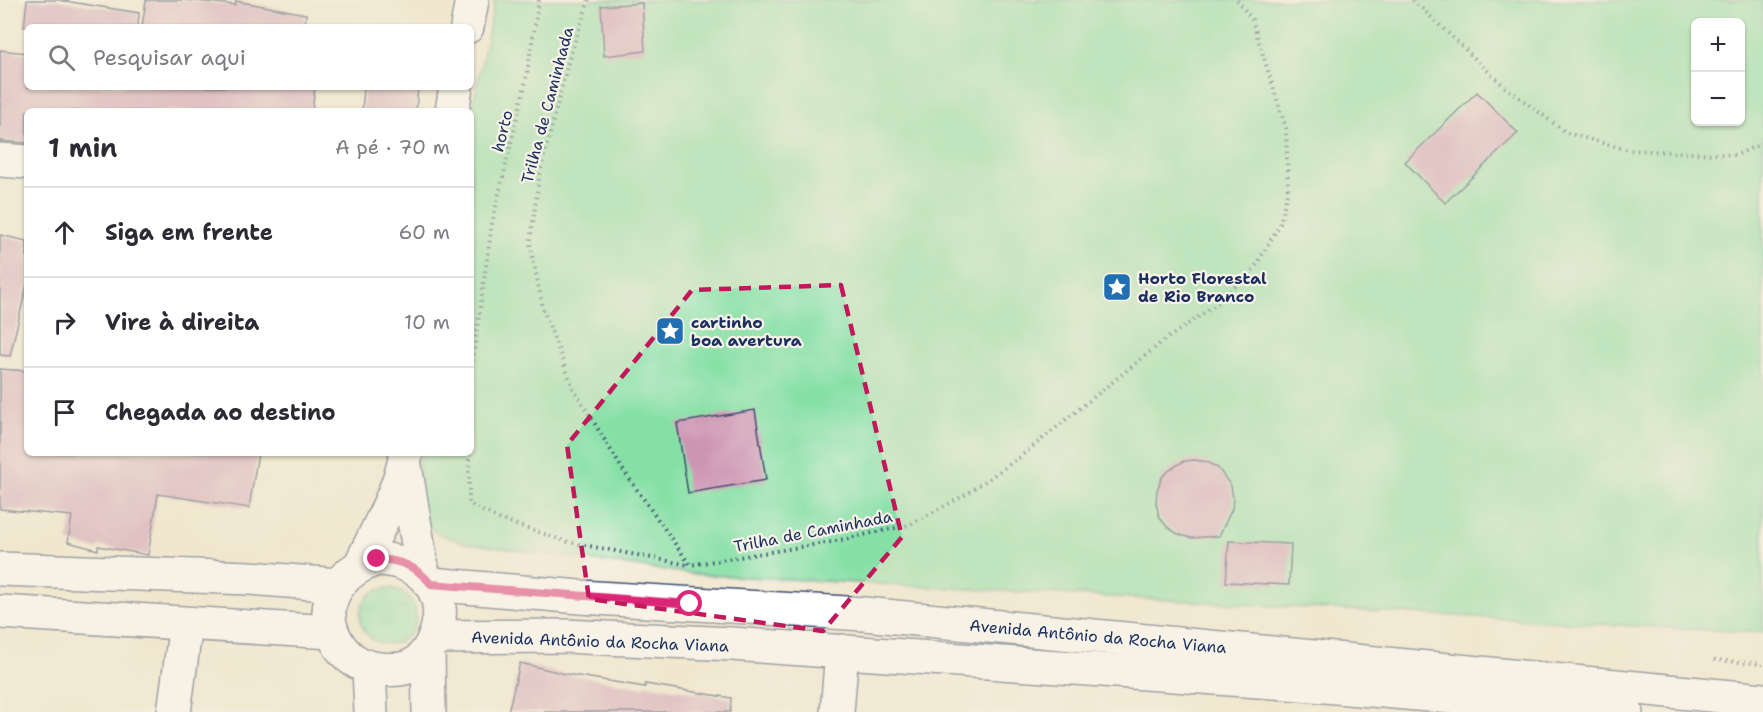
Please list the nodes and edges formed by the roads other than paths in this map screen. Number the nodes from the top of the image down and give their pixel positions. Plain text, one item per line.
1 (472, 0) edge
2 (468, 24) edge
3 (456, 90) edge
4 (452, 108) edge
5 (0, 160) edge
6 (24, 162) edge
7 (405, 459) edge
8 (0, 569) edge
9 (349, 575) junction
10 (427, 579) junction
11 (0, 612) edge
12 (186, 624) junction
13 (332, 632) junction
14 (431, 645) junction
15 (842, 651) junction
16 (369, 668) junction
17 (1758, 699) edge
18 (174, 712) edge
19 (371, 712) edge
20 (429, 712) edge
21 (837, 712) edge
22 (1626, 712) edge

1 - 2 main road
3 - 4 main road
5 - 6 main road
7 - 9 main road
7 - 10 main road
8 - 9 main road
9 - 10 main road
9 - 13 main road
10 - 14 main road
10 - 17 main road, Avenida Antônio da Rocha Viana
11 - 12 main road
12 - 13 main road
12 - 18 main road
13 - 16 main road
14 - 15 main road, Avenida Antônio da Rocha Viana
14 - 16 main road
14 - 20 main road
15 - 21 main road
15 - 22 main road, Avenida Antônio da Rocha Viana
16 - 19 main road

